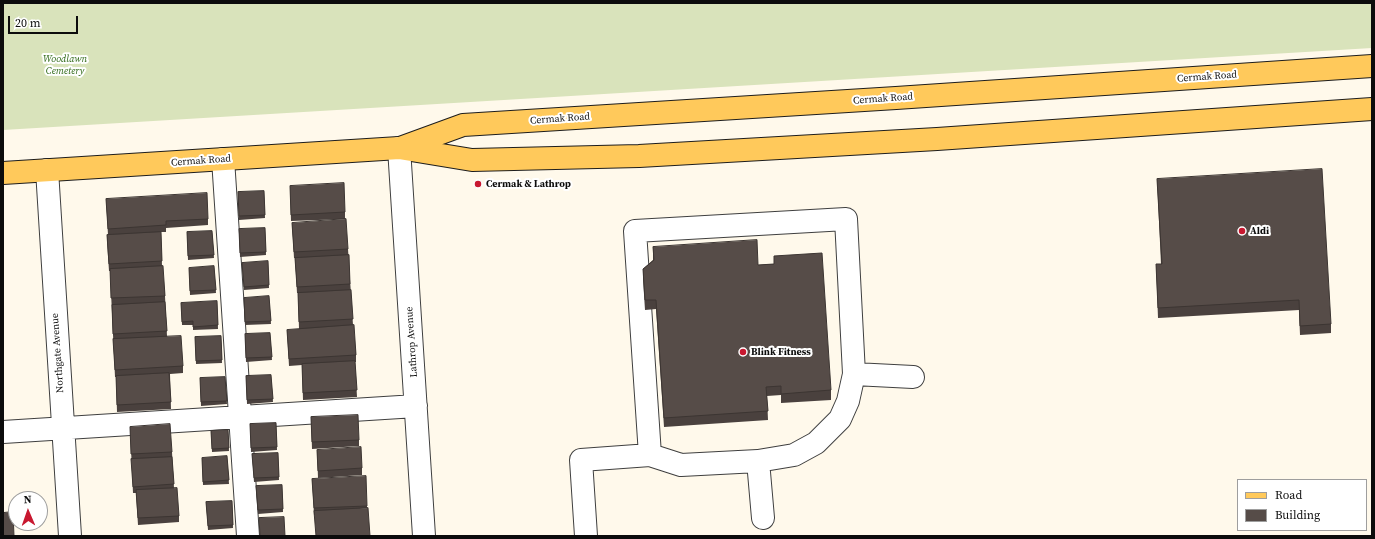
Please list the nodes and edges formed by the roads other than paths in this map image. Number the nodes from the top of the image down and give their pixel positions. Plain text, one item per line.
1 (1372, 66) edge
2 (1372, 109) edge
3 (399, 148) junction
4 (223, 159) junction
5 (47, 170) junction
6 (3, 173) edge
7 (854, 374) junction
8 (913, 377) dead end
9 (416, 406) junction
10 (240, 417) junction
11 (63, 428) junction
12 (3, 432) edge
13 (650, 455) junction
14 (758, 461) junction
15 (763, 518) dead end
16 (70, 536) edge
17 (248, 536) edge
18 (424, 536) edge
19 (586, 536) edge

1 - 3 main road, Cermak Road
2 - 3 main road, Cermak Road
3 - 4 main road, Cermak Road
3 - 9 street, Lathrop Avenue
4 - 5 main road, Cermak Road
4 - 10 street
5 - 6 main road, Cermak Road
5 - 11 street, Northgate Avenue
7 - 8 street
7 - 13 street
7 - 14 street
9 - 10 street
9 - 18 street, Lathrop Avenue
10 - 11 street
10 - 17 street
11 - 12 street
11 - 16 street, Northgate Avenue
13 - 14 street
13 - 19 street
14 - 15 street

